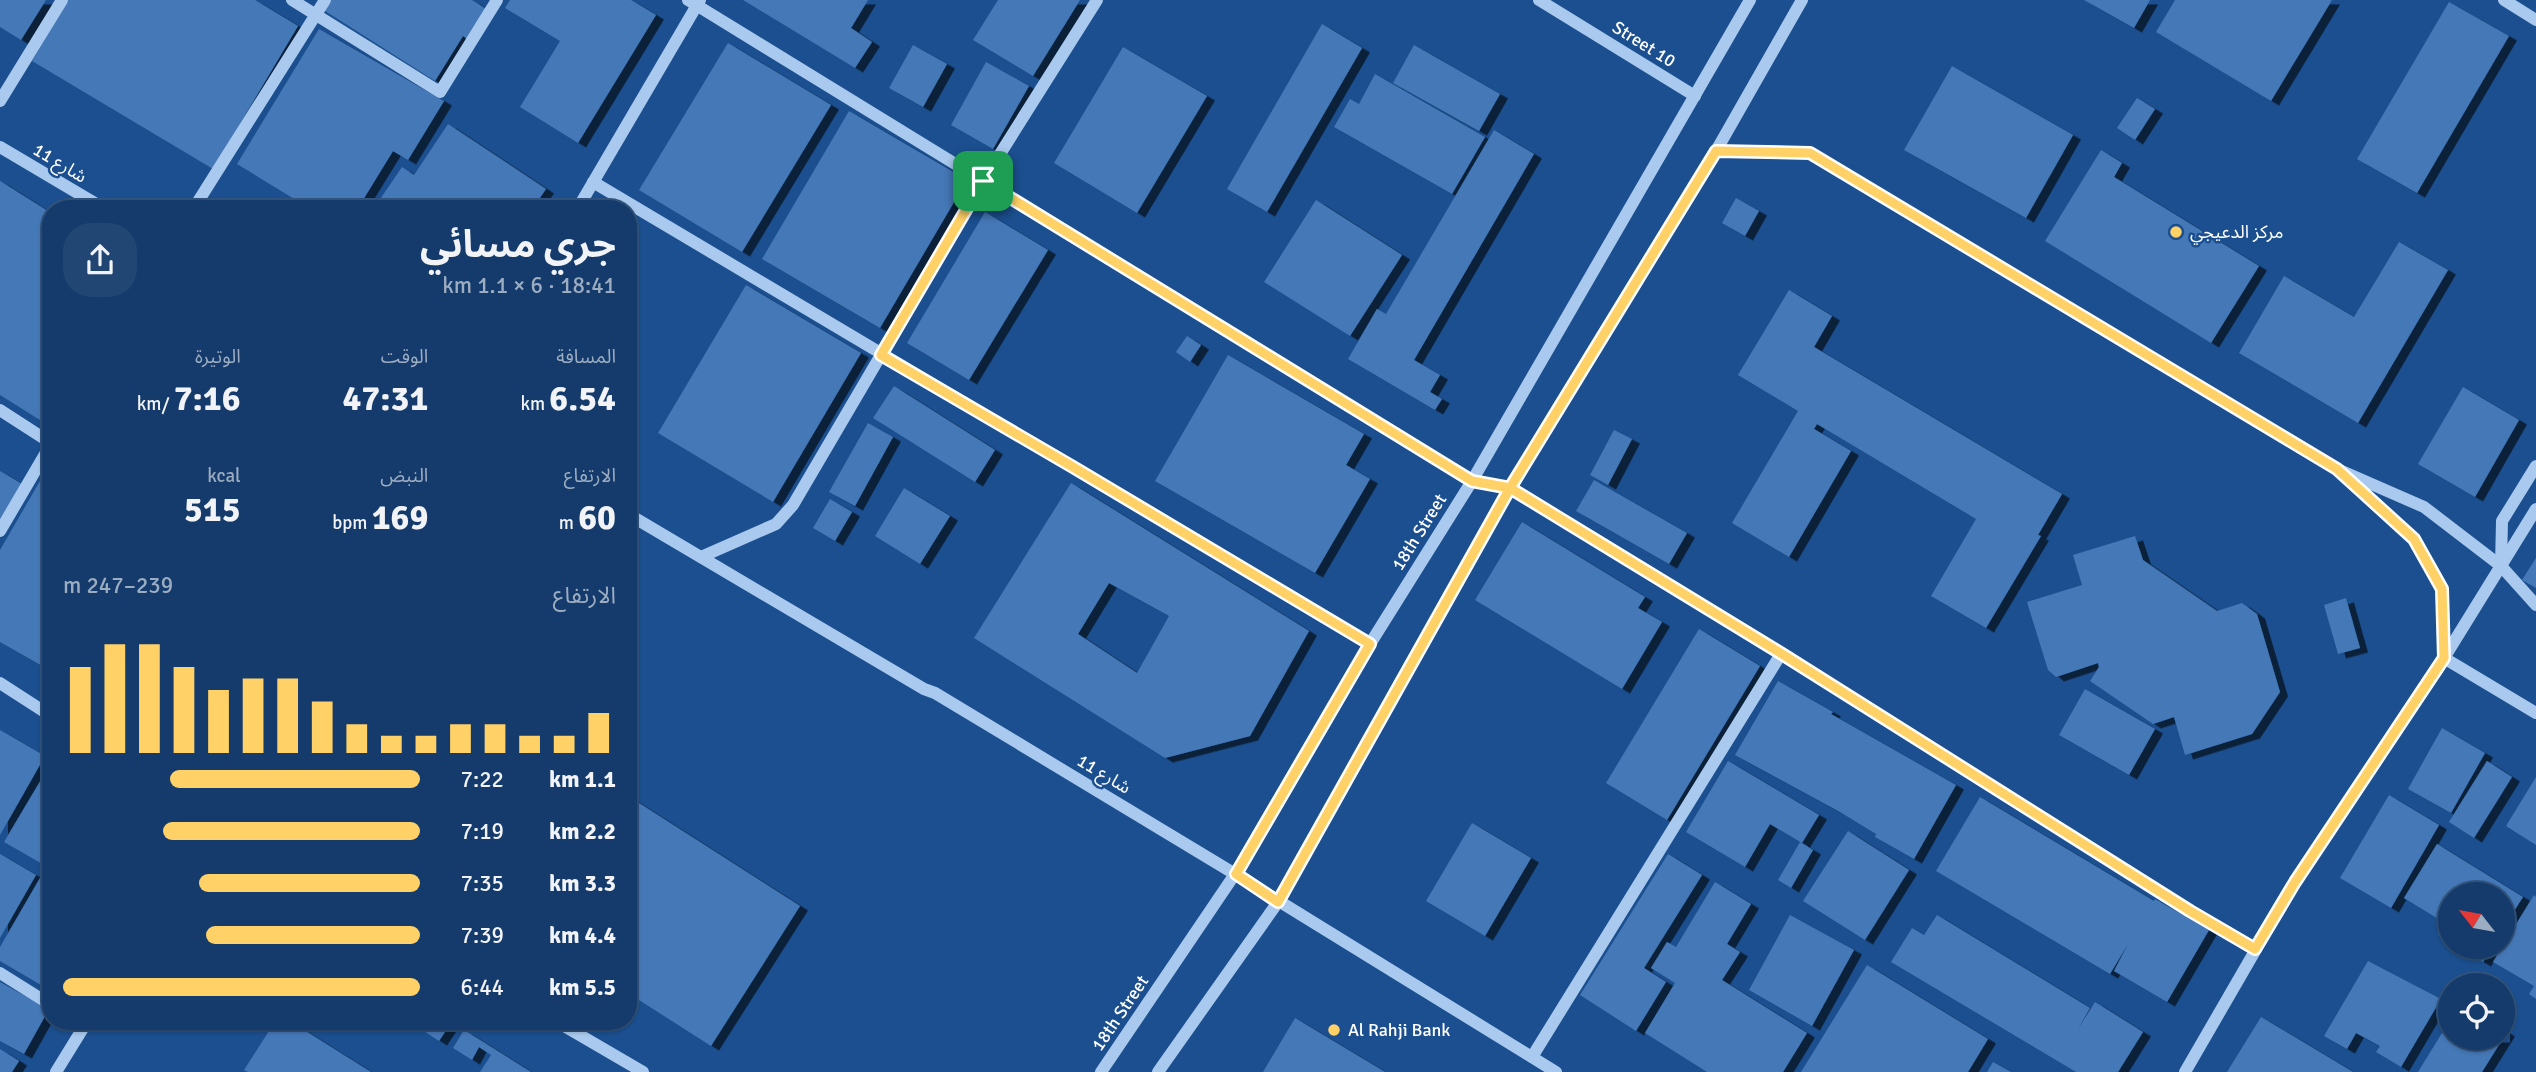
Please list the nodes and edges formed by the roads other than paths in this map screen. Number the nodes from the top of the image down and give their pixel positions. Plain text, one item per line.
1 (62, 0) edge
2 (292, 0) edge
3 (325, 0) edge
4 (496, 0) edge
5 (1097, 0) edge
6 (1539, 0) edge
7 (1750, 0) edge
8 (1801, 0) edge
9 (2504, 0) edge
10 (695, 2) edge
11 (316, 14) junction
12 (2536, 20) edge
13 (1695, 96) junction
14 (0, 101) edge
15 (0, 147) edge
16 (1716, 151) junction
17 (983, 181) junction
18 (593, 182) junction
19 (89, 200) edge
20 (199, 200) edge
21 (583, 200) edge
22 (623, 200) edge
23 (637, 208) edge
24 (881, 355) junction
25 (0, 410) edge
26 (42, 438) edge
27 (42, 459) edge
28 (2536, 466) edge
29 (2337, 469) junction
30 (1472, 481) junction
31 (1510, 488) junction
32 (2536, 509) edge
33 (637, 519) edge
34 (0, 531) edge
35 (701, 557) junction
36 (2501, 566) junction
37 (2536, 605) edge
38 (1370, 644) junction
39 (1782, 654) junction
40 (2444, 658) junction
41 (0, 683) edge
42 (42, 710) edge
43 (2536, 713) edge
44 (1236, 874) junction
45 (1278, 902) junction
46 (2255, 949) junction
47 (0, 973) edge
48 (42, 999) edge
49 (79, 1030) edge
50 (571, 1030) edge
51 (1532, 1057) junction
52 (56, 1072) edge
53 (643, 1072) edge
54 (1101, 1072) edge
55 (1158, 1072) edge
56 (1556, 1072) edge
57 (2185, 1072) edge

1 - 14 street
2 - 11 street
3 - 11 street
4 - 11 street
5 - 17 street
6 - 13 street, Street 10
7 - 13 street, 18th Street
8 - 16 street
9 - 12 street
10 - 17 street
10 - 18 street
11 - 20 street
13 - 30 street, 18th Street
15 - 19 street, شارع 11
16 - 29 street
16 - 31 street
17 - 24 street
17 - 30 street
18 - 21 street
18 - 22 street
23 - 24 street
24 - 35 street
24 - 38 street
25 - 26 street
27 - 34 street
28 - 36 street
29 - 36 street
29 - 40 street
30 - 31 street
30 - 38 street, 18th Street
31 - 39 street
31 - 45 street
32 - 36 street
33 - 35 street, شارع 11
35 - 44 street, شارع 11
36 - 37 street
36 - 40 street
38 - 44 street, 18th Street
39 - 46 street
39 - 51 street
40 - 43 street
40 - 46 street
41 - 42 street
44 - 45 street, شارع 11
44 - 54 street, 18th Street
45 - 51 street, شارع 11
45 - 55 street
46 - 57 street
47 - 48 street
49 - 52 street
50 - 53 street
51 - 56 street, شارع 11

